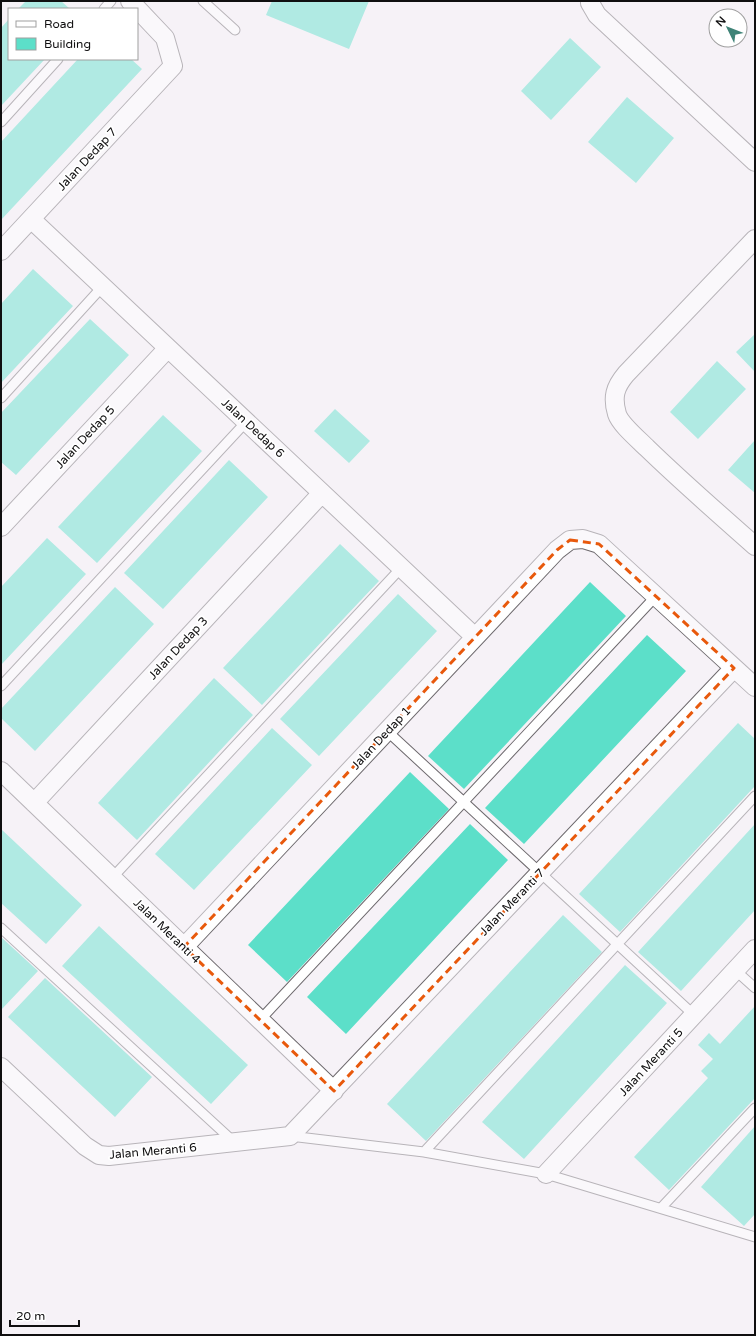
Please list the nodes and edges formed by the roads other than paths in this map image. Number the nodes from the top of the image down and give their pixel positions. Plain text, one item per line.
1 (203, 1) edge
2 (591, 1) edge
3 (138, 9) edge
4 (234, 30) dead end
5 (57, 60) edge
6 (1, 122) edge
7 (755, 162) edge
8 (31, 219) junction
9 (755, 239) edge
10 (1, 251) edge
11 (103, 286) junction
12 (168, 348) junction
13 (1, 398) edge
14 (246, 422) junction
15 (322, 493) junction
16 (1, 527) edge
17 (755, 546) edge
18 (401, 568) junction
19 (656, 596) junction
20 (475, 637) junction
21 (734, 668) junction
22 (1, 686) edge
23 (755, 687) edge
24 (387, 731) junction
25 (1, 771) edge
26 (755, 796) edge
27 (463, 802) junction
28 (34, 803) junction
29 (540, 873) junction
30 (112, 878) junction
31 (1, 928) edge
32 (618, 944) junction
33 (184, 947) junction
34 (755, 949) edge
35 (735, 970) junction
36 (755, 988) edge
37 (694, 1015) junction
38 (260, 1020) junction
39 (1, 1067) edge
40 (334, 1091) junction
41 (755, 1108) edge
42 (290, 1136) junction
43 (235, 1143) junction
44 (424, 1152) junction
45 (546, 1174) junction
46 (661, 1208) junction
47 (755, 1237) edge

1 - 4 lane
2 - 7 street
3 - 8 street, Jalan Dedap 7
5 - 6 lane
8 - 10 street, Jalan Dedap 7
8 - 11 street, Jalan Dedap 6
9 - 17 street
11 - 12 street, Jalan Dedap 6
11 - 13 lane
12 - 14 street, Jalan Dedap 6
12 - 16 street, Jalan Dedap 5
14 - 15 street, Jalan Dedap 6
14 - 22 lane
15 - 18 street, Jalan Dedap 6
15 - 28 street, Jalan Dedap 3
18 - 20 street, Jalan Dedap 6
18 - 30 lane
19 - 20 street, Jalan Dedap 1
19 - 21 street
19 - 27 lane
20 - 24 street, Jalan Dedap 1
21 - 23 street
21 - 29 street, Jalan Meranti 7
24 - 27 lane
24 - 33 street, Jalan Dedap 1
25 - 28 street, Jalan Meranti 4
26 - 32 lane
27 - 29 lane
27 - 38 lane
28 - 30 street, Jalan Meranti 4
29 - 32 lane
29 - 40 street, Jalan Meranti 7
30 - 33 street, Jalan Meranti 4
31 - 43 lane
32 - 37 lane
32 - 44 lane
33 - 38 street, Jalan Meranti 4
34 - 35 street, Jalan Meranti 5
35 - 36 lane
35 - 37 street, Jalan Meranti 5
37 - 45 street, Jalan Meranti 5
38 - 40 street, Jalan Meranti 4
39 - 43 street, Jalan Meranti 6
40 - 42 street, Jalan Meranti 7
41 - 46 lane
42 - 43 street, Jalan Meranti 6
42 - 44 lane
44 - 45 lane
45 - 46 lane
46 - 47 lane

